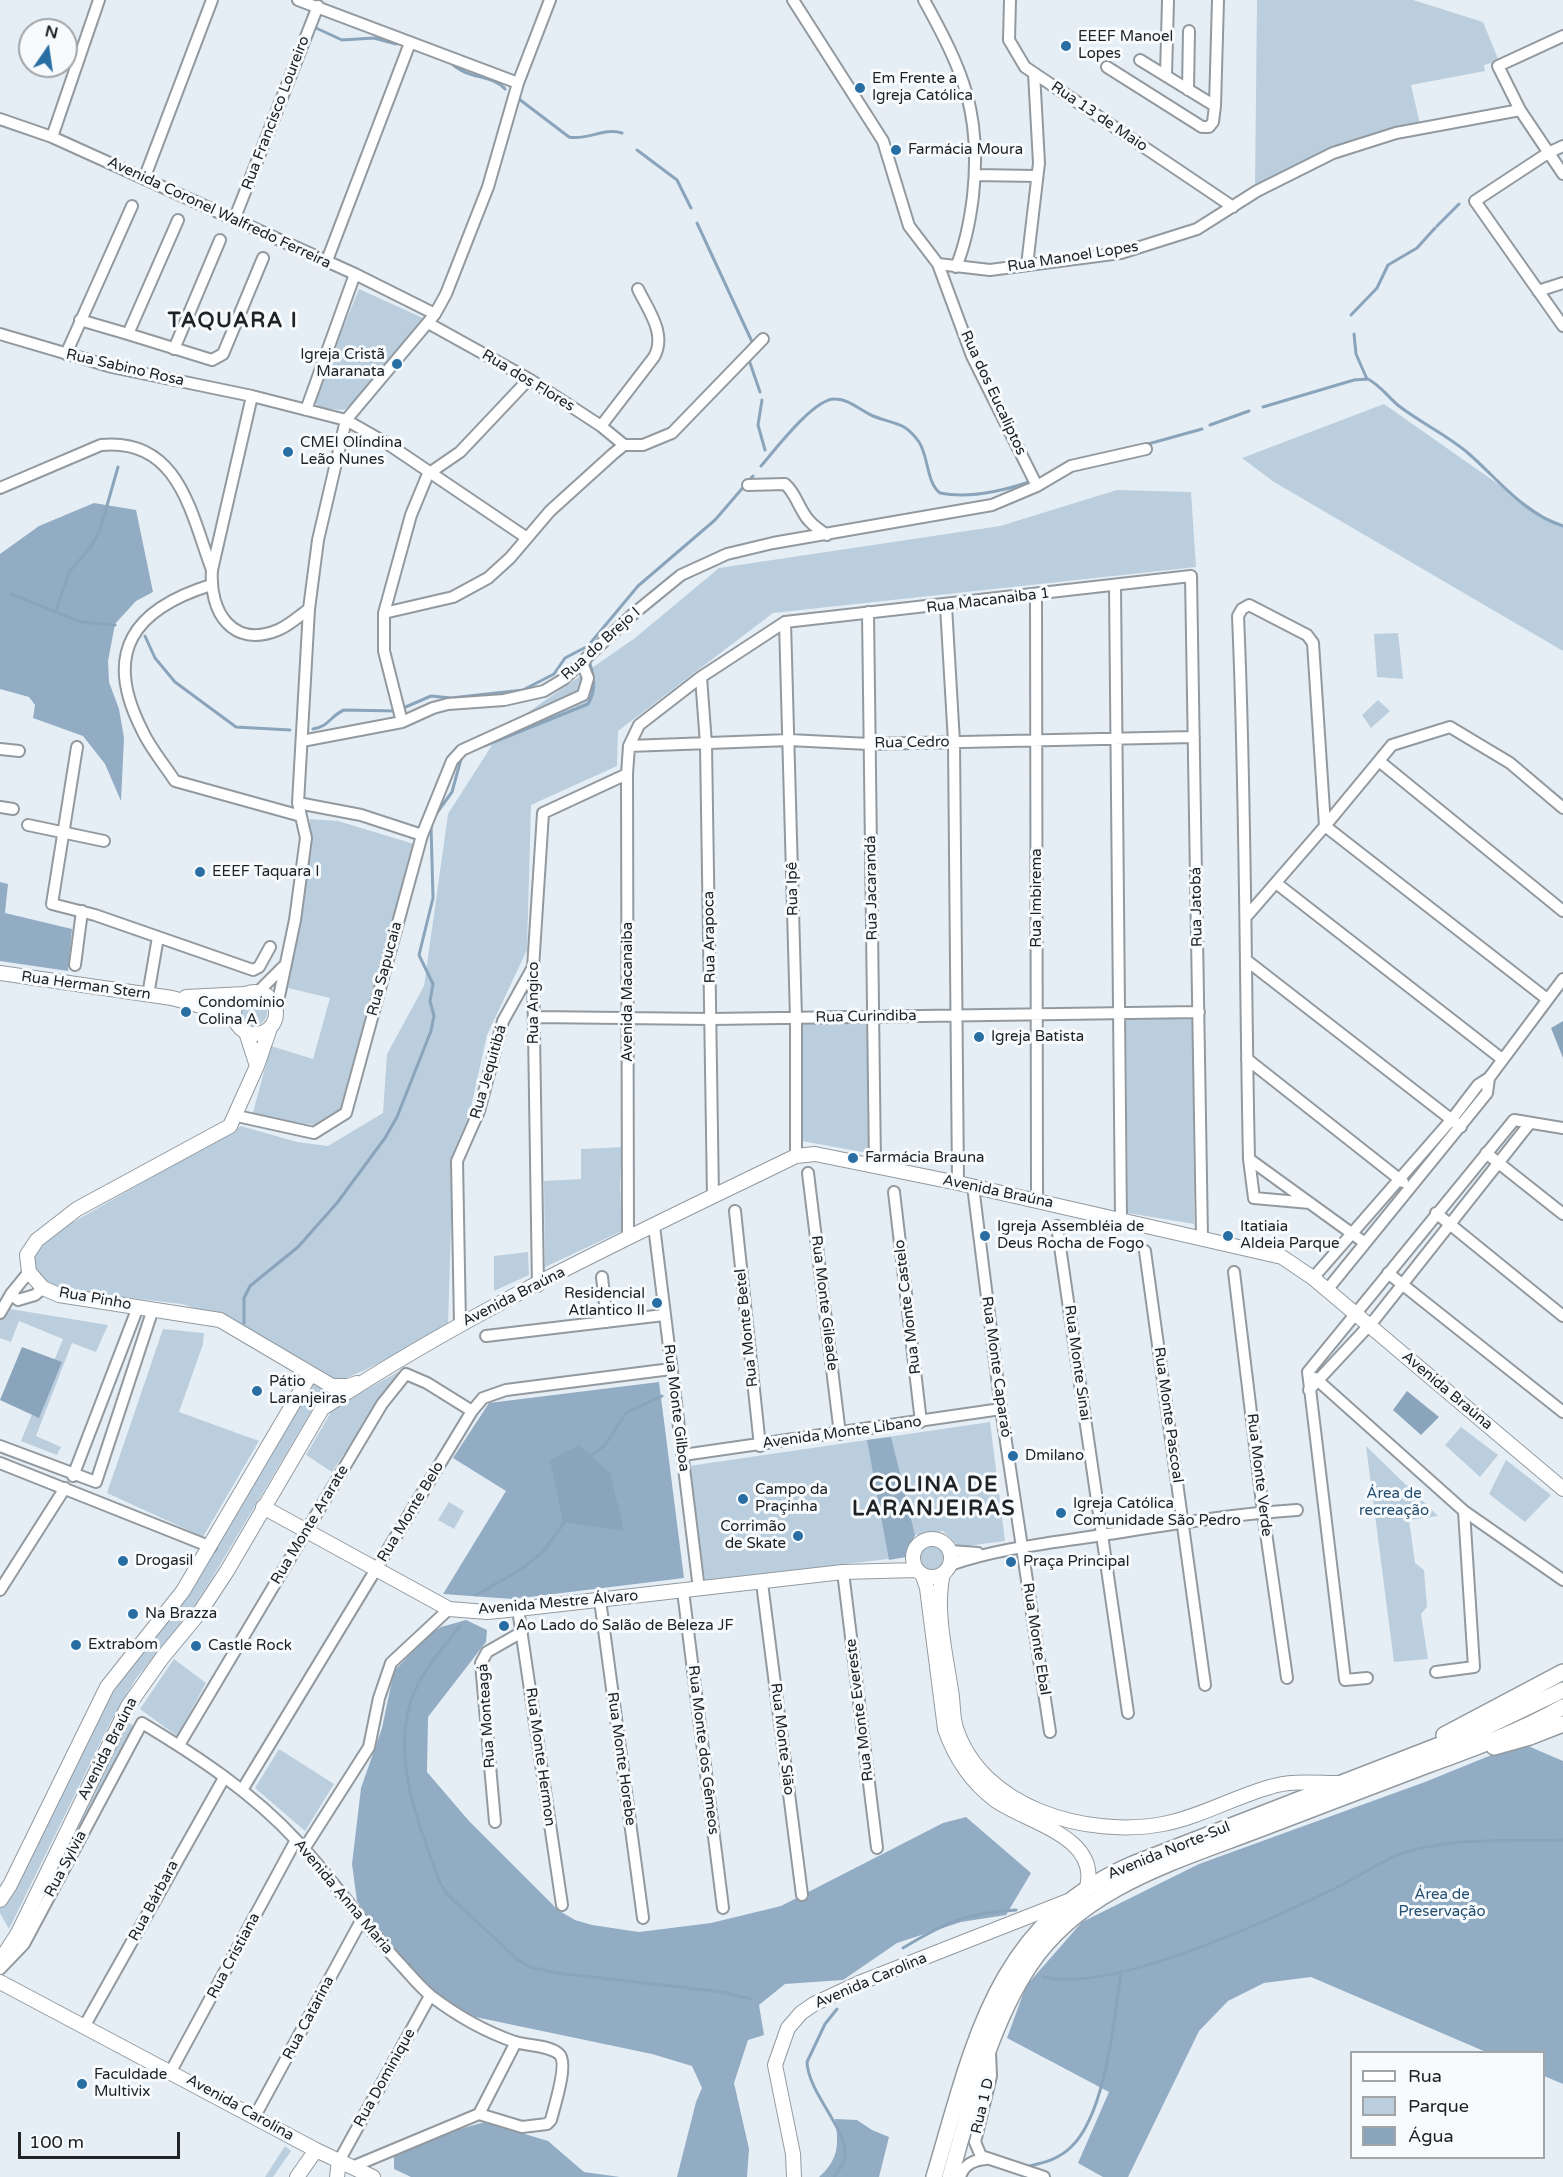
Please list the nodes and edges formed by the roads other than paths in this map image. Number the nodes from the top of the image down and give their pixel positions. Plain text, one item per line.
1 (99, 0) edge
2 (212, 0) edge
3 (298, 0) edge
4 (550, 0) edge
5 (794, 0) edge
6 (924, 0) edge
7 (1011, 0) edge
8 (1168, 0) edge
9 (1218, 0) edge
10 (318, 6) junction
11 (1189, 31) dead end
12 (1563, 36) edge
13 (410, 43) junction
14 (1140, 60) dead end
15 (1107, 67) dead end
16 (1034, 73) junction
17 (1166, 76) junction
18 (519, 83) junction
19 (1188, 90) junction
20 (1215, 106) junction
21 (1520, 110) junction
22 (0, 118) edge
23 (52, 137) junction
24 (1563, 146) edge
25 (1548, 153) junction
26 (1563, 174) edge
27 (975, 176) junction
28 (1037, 176) junction
29 (144, 179) junction
30 (132, 206) dead end
31 (1233, 207) junction
32 (178, 220) dead end
33 (234, 220) junction
34 (220, 240) dead end
35 (263, 258) dead end
36 (326, 263) junction
37 (938, 264) junction
38 (1027, 265) junction
39 (956, 267) junction
40 (355, 274) junction
41 (1563, 283) edge
42 (638, 289) dead end
43 (1538, 291) junction
44 (432, 319) junction
45 (80, 320) junction
46 (1563, 326) edge
47 (0, 334) edge
48 (128, 334) junction
49 (763, 339) dead end
50 (174, 349) junction
51 (66, 354) junction
52 (529, 379) junction
53 (252, 396) junction
54 (306, 410) junction
55 (346, 420) junction
56 (601, 426) junction
57 (624, 445) junction
58 (1146, 449) dead end
59 (428, 474) junction
60 (748, 485) dead end
61 (1037, 486) junction
62 (0, 488) edge
63 (827, 535) junction
64 (526, 538) junction
65 (212, 570) junction
66 (1191, 576) joint
67 (211, 585) junction
68 (1114, 585) junction
69 (1036, 595) junction
70 (946, 606) junction
71 (309, 609) junction
72 (868, 612) junction
73 (384, 613) junction
74 (785, 622) junction
75 (582, 663) junction
76 (701, 677) junction
77 (402, 722) junction
78 (1194, 737) junction
79 (789, 740) junction
80 (1116, 740) junction
81 (302, 741) junction
82 (1037, 741) junction
83 (954, 742) junction
84 (706, 744) junction
85 (869, 744) junction
86 (629, 746) junction
87 (77, 747) dead end
88 (0, 749) edge
89 (19, 752) dead end
90 (1378, 761) junction
91 (627, 774) junction
92 (298, 803) junction
93 (0, 807) edge
94 (1563, 808) edge
95 (13, 809) dead end
96 (301, 816) junction
97 (28, 825) dead end
98 (1325, 826) junction
99 (64, 833) junction
100 (422, 835) junction
101 (104, 841) dead end
102 (1276, 883) junction
103 (82, 911) junction
104 (1563, 911) edge
105 (1246, 917) junction
106 (158, 937) junction
107 (270, 947) dead end
108 (1246, 960) junction
109 (75, 965) dead end
110 (284, 967) junction
111 (533, 968) junction
112 (0, 973) edge
113 (1563, 979) edge
114 (251, 993) junction
115 (148, 995) junction
116 (172, 998) junction
117 (1547, 999) junction
118 (276, 1011) junction
119 (1199, 1012) junction
120 (1119, 1013) junction
121 (1037, 1014) junction
122 (234, 1015) junction
123 (957, 1016) junction
124 (534, 1017) junction
125 (874, 1017) junction
126 (628, 1018) junction
127 (796, 1018) junction
128 (711, 1019) junction
129 (270, 1028) junction
130 (246, 1032) junction
131 (1247, 1059) junction
132 (1502, 1059) junction
133 (257, 1066) junction
134 (1489, 1078) junction
135 (237, 1116) junction
136 (1452, 1119) junction
137 (1530, 1123) junction
138 (1461, 1127) junction
139 (1563, 1128) edge
140 (1486, 1153) junction
141 (796, 1156) junction
142 (1249, 1159) junction
143 (1499, 1163) junction
144 (874, 1165) junction
145 (808, 1173) dead end
146 (1399, 1179) junction
147 (958, 1182) junction
148 (973, 1186) junction
149 (1410, 1188) junction
150 (894, 1192) dead end
151 (713, 1197) junction
152 (1037, 1200) junction
153 (1311, 1203) junction
154 (735, 1211) dead end
155 (1436, 1213) junction
156 (1563, 1214) edge
157 (1121, 1219) junction
158 (1450, 1224) junction
159 (654, 1226) junction
160 (1058, 1226) dead end
161 (1352, 1233) junction
162 (1202, 1237) junction
163 (628, 1238) junction
164 (1365, 1243) junction
165 (1145, 1251) dead end
166 (29, 1272) junction
167 (1234, 1272) dead end
168 (1388, 1273) junction
169 (603, 1277) dead end
170 (1313, 1278) junction
171 (1401, 1284) junction
172 (538, 1286) junction
173 (43, 1288) junction
174 (1327, 1290) junction
175 (15, 1297) junction
176 (138, 1307) junction
177 (153, 1309) junction
178 (2, 1310) edge
179 (1355, 1313) junction
180 (664, 1315) junction
181 (1563, 1316) edge
182 (607, 1322) junction
183 (460, 1325) junction
184 (1369, 1326) junction
185 (486, 1336) dead end
186 (671, 1369) junction
187 (1308, 1372) junction
188 (310, 1375) junction
189 (365, 1380) junction
190 (1320, 1382) junction
191 (332, 1386) junction
192 (1309, 1390) junction
193 (323, 1408) junction
194 (1001, 1409) junction
195 (472, 1411) junction
196 (1563, 1412) edge
197 (921, 1422) junction
198 (840, 1434) junction
199 (0, 1446) edge
200 (760, 1446) junction
201 (683, 1455) junction
202 (0, 1463) edge
203 (73, 1476) junction
204 (65, 1488) junction
205 (1563, 1489) edge
206 (263, 1507) junction
207 (1297, 1510) dead end
208 (1464, 1511) junction
209 (1263, 1512) junction
210 (1184, 1522) junction
211 (307, 1531) junction
212 (1103, 1535) junction
213 (211, 1547) junction
214 (1023, 1547) junction
215 (948, 1564) junction
216 (918, 1568) junction
217 (377, 1570) junction
218 (843, 1572) junction
219 (1563, 1580) edge
220 (762, 1582) junction
221 (699, 1589) junction
222 (0, 1590) edge
223 (683, 1591) junction
224 (600, 1600) junction
225 (449, 1609) junction
226 (518, 1609) junction
227 (522, 1632) junction
228 (1436, 1672) dead end
229 (1563, 1672) edge
230 (1287, 1678) dead end
231 (1367, 1678) dead end
232 (1205, 1685) dead end
233 (1563, 1690) edge
234 (1563, 1707) edge
235 (1128, 1713) dead end
236 (141, 1722) joint
237 (1563, 1724) edge
238 (1050, 1732) dead end
239 (179, 1745) junction
240 (1464, 1752) junction
241 (1414, 1755) junction
242 (224, 1778) junction
243 (1341, 1783) junction
244 (242, 1790) junction
245 (495, 1822) dead end
246 (296, 1839) junction
247 (877, 1848) dead end
248 (304, 1849) junction
249 (1087, 1887) junction
250 (802, 1895) dead end
251 (0, 1900) edge
252 (1069, 1900) junction
253 (562, 1905) dead end
254 (723, 1908) dead end
255 (642, 1918) dead end
256 (362, 1919) junction
257 (0, 1961) edge
258 (0, 1969) edge
259 (0, 1982) edge
260 (430, 1996) junction
261 (85, 2025) junction
262 (516, 2042) junction
263 (990, 2048) junction
264 (171, 2071) junction
265 (479, 2114) junction
266 (255, 2116) junction
267 (316, 2150) junction
268 (986, 2159) junction
269 (339, 2161) junction
270 (352, 2167) junction
271 (297, 2177) edge
272 (337, 2177) edge
273 (373, 2177) edge
274 (794, 2177) edge
275 (934, 2177) edge
276 (950, 2177) edge
277 (960, 2177) edge
278 (1044, 2177) edge

1 - 23 street
2 - 29 street
3 - 10 street
4 - 18 street
5 - 37 street
6 - 27 street
7 - 16 street, Rua 13 de Maio
8 - 17 street
9 - 20 street
10 - 13 street
10 - 33 street, Rua Francisco Loureiro
11 - 19 street
12 - 21 street
13 - 18 street
13 - 36 street
14 - 17 street
15 - 20 street
16 - 28 street
16 - 31 street, Rua 13 de Maio
17 - 19 street
18 - 44 street
19 - 20 street
21 - 25 street
21 - 31 street, Rua Manoel Lopes
22 - 23 street, Avenida Coronel Walfredo Ferreira
23 - 29 street, Avenida Coronel Walfredo Ferreira
24 - 25 street
25 - 26 street
25 - 43 street
27 - 28 street
27 - 39 street
28 - 38 street
29 - 33 street, Avenida Coronel Walfredo Ferreira
30 - 45 street
31 - 38 street, Rua Manoel Lopes
32 - 48 street
33 - 36 street, Avenida Coronel Walfredo Ferreira
34 - 50 street
35 - 50 street
36 - 40 street, Avenida Coronel Walfredo Ferreira
37 - 39 street, Rua Manoel Lopes
37 - 61 street, Rua dos Eucaliptos
38 - 39 street, Rua Manoel Lopes
40 - 44 street, Avenida Coronel Walfredo Ferreira
40 - 54 street
41 - 43 street
42 - 56 street
43 - 46 street
44 - 52 street, Rua dos Flores
44 - 55 street
45 - 48 street
45 - 51 street
47 - 51 street, Rua Sabino Rosa
48 - 50 street
49 - 57 street
51 - 53 street, Rua Sabino Rosa
52 - 56 street, Rua dos Flores
52 - 59 street
53 - 54 street, Rua Sabino Rosa
53 - 65 street
54 - 55 street, Rua Sabino Rosa
55 - 59 street
55 - 71 street
56 - 57 street, Rua dos Flores
57 - 64 street
58 - 61 street
59 - 64 street
59 - 73 street
60 - 63 street
61 - 63 street
62 - 65 street
63 - 75 street, Rua do Brejo I
64 - 73 street
65 - 67 street
66 - 68 street, Rua Macanaiba 1
66 - 78 street, Rua Jatobá
67 - 71 street
67 - 96 street
68 - 69 street, Rua Macanaiba 1
68 - 80 street
69 - 70 street, Rua Macanaiba 1
69 - 82 street, Rua Imbirema
70 - 72 street, Rua Macanaiba 1
70 - 83 street
71 - 81 street
72 - 74 street, Rua Macanaiba 1
72 - 85 street, Rua Jacarandá
73 - 77 street
74 - 76 street
74 - 79 street, Rua Ipê
75 - 77 street, Rua do Brejo I
75 - 100 street, Rua Sapucaia
76 - 84 street, Rua Arapoca
76 - 86 street
77 - 81 street, Rua do Brejo I
78 - 80 street, Rua Cedro
78 - 119 street, Rua Jatobá
79 - 84 street, Rua Cedro
79 - 85 street, Rua Cedro
79 - 127 street, Rua Ipê
80 - 82 street, Rua Cedro
80 - 120 street
81 - 92 street
82 - 83 street, Rua Cedro
82 - 121 street, Rua Imbirema
83 - 85 street, Rua Cedro
83 - 123 street
84 - 86 street, Rua Cedro
84 - 128 street, Rua Arapoca
85 - 125 street, Rua Jacarandá
86 - 91 street, Avenida Macanaiba
87 - 99 street
88 - 89 street
90 - 94 street
90 - 98 street
90 - 104 street
91 - 111 street, Rua Angico
91 - 126 street, Avenida Macanaiba
92 - 96 street
92 - 100 street
93 - 95 street
96 - 110 street
97 - 99 street
98 - 102 street
98 - 105 street
98 - 117 street
99 - 101 street
99 - 103 street
100 - 135 street, Rua Sapucaia
102 - 105 street
102 - 132 street
103 - 106 street
103 - 109 street
105 - 108 street
106 - 107 street
106 - 115 street
108 - 131 street
108 - 136 street
110 - 114 street
110 - 118 street
111 - 124 street, Rua Angico
111 - 183 street, Rua Jequitibá
112 - 115 street, Rua Herman Stern
113 - 117 street
114 - 116 street, Rua Herman Stern
114 - 118 street
114 - 122 street
115 - 116 street, Rua Herman Stern
116 - 122 street, Rua Herman Stern
117 - 132 street
118 - 129 street
119 - 120 street, Rua Curindiba
119 - 162 street, Rua Jatobá
120 - 121 street, Rua Curindiba
120 - 157 street
121 - 123 street, Rua Curindiba
121 - 152 street, Rua Imbirema
122 - 130 street
123 - 125 street, Rua Curindiba
123 - 147 street
124 - 126 street, Rua Curindiba
124 - 172 street, Rua Angico
125 - 127 street, Rua Curindiba
125 - 144 street, Rua Jacarandá
126 - 128 street, Rua Curindiba
126 - 163 street, Avenida Macanaiba
127 - 128 street, Rua Curindiba
127 - 141 street, Rua Ipê
128 - 151 street, Rua Arapoca
129 - 130 street
129 - 133 street
130 - 133 street
131 - 142 street
131 - 146 street
132 - 134 street
133 - 135 street
134 - 136 street
134 - 138 street
135 - 166 street
136 - 138 street
136 - 146 street
137 - 139 street
137 - 140 street
137 - 143 street
138 - 149 street
140 - 143 street
140 - 155 street
141 - 144 street, Avenida Braúna
141 - 151 street, Avenida Braúna
142 - 153 street
142 - 153 street
143 - 156 street
143 - 158 street
144 - 147 street, Avenida Braúna
145 - 198 street, Rua Monte Gileade
146 - 149 street
146 - 161 street
147 - 148 street, Avenida Braúna
148 - 152 street, Avenida Braúna
148 - 194 street, Rua Monte Caparaó
149 - 164 street
150 - 197 street, Rua Monte Castelo
151 - 159 street, Avenida Braúna
152 - 157 street, Avenida Braúna
153 - 161 street
154 - 200 street, Rua Monte Betel
155 - 158 street
155 - 168 street
157 - 162 street, Avenida Braúna
158 - 171 street
158 - 181 street
159 - 163 street, Avenida Braúna
159 - 180 street, Rua Monte Gilboa
160 - 212 street, Rua Monte Sinai
161 - 164 street
161 - 170 street
162 - 170 street, Avenida Braúna
163 - 172 street, Avenida Braúna
164 - 174 street
165 - 210 street, Rua Monte Pascoal
166 - 173 street, Rua Pinho
166 - 175 street
167 - 209 street, Rua Monte Verde
168 - 171 street
168 - 179 street
169 - 182 street
170 - 174 street, Avenida Braúna
171 - 184 street
171 - 196 street
172 - 183 street, Avenida Braúna
173 - 175 street
173 - 176 street, Rua Pinho
174 - 179 street, Avenida Braúna
175 - 178 street
176 - 177 street, Rua Pinho
176 - 203 street
177 - 188 street, Rua Pinho
177 - 203 street
179 - 184 street, Avenida Braúna
179 - 187 street
180 - 182 street
180 - 186 street, Rua Monte Gilboa
182 - 185 street
183 - 189 street, Avenida Braúna
184 - 190 street
184 - 205 street, Avenida Braúna
186 - 195 street, Rua Monte Belo
186 - 201 street, Rua Monte Gilboa
187 - 190 street
187 - 192 street
188 - 191 street, Rua Pinho
188 - 213 street, Avenida Braúna
189 - 191 street, Avenida Braúna
189 - 193 street, Avenida Braúna
190 - 192 street
190 - 208 street
191 - 193 street
192 - 231 street
193 - 206 street, Avenida Braúna
194 - 197 street, Avenida Monte Líbano
194 - 214 street, Rua Monte Caparaó
195 - 211 street, Rua Monte Ararate
195 - 217 street, Rua Monte Belo
197 - 198 street, Avenida Monte Líbano
198 - 200 street, Avenida Monte Líbano
199 - 203 street
200 - 201 street, Avenida Monte Líbano
201 - 221 street, Rua Monte Gilboa
202 - 204 street
204 - 213 street
204 - 222 street
206 - 211 street, Avenida Mestre Álvaro
206 - 257 street, Avenida Braúna
207 - 209 street
208 - 219 street
208 - 228 street
209 - 210 street
209 - 230 street, Rua Monte Verde
210 - 212 street
210 - 232 street, Rua Monte Pascoal
211 - 217 street, Avenida Mestre Álvaro
211 - 239 street, Rua Monte Ararate
212 - 214 street
212 - 235 street, Rua Monte Sinai
213 - 251 street, Avenida Braúna
214 - 215 street
214 - 238 street, Rua Monte Ebal
215 - 216 street
215 - 216 street
215 - 243 street
216 - 218 street, Avenida Mestre Álvaro
216 - 249 street
217 - 225 street, Avenida Mestre Álvaro
217 - 244 street, Rua Monte Belo
218 - 220 street, Avenida Mestre Álvaro
218 - 247 street, Rua Monte Evereste
220 - 221 street, Avenida Mestre Álvaro
220 - 250 street, Rua Monte Sião
221 - 223 street, Avenida Mestre Álvaro
223 - 224 street, Avenida Mestre Álvaro
223 - 254 street, Rua Monte dos Gêmeos
224 - 226 street, Avenida Mestre Álvaro
224 - 255 street, Rua Monte Horebe
225 - 226 street, Avenida Mestre Álvaro
225 - 248 street
226 - 227 street, Rua Monte Hermon
227 - 245 street, Rua Monteagá
227 - 253 street, Rua Monte Hermon
229 - 241 main road
233 - 241 main road, Avenida Norte-Sul
234 - 240 main road, Avenida Norte-Sul
236 - 239 street, Avenida Anna Maria
236 - 258 street, Rua Sylvia
237 - 240 main road
239 - 242 street, Avenida Anna Maria
240 - 263 main road, Avenida Norte-Sul
241 - 243 main road, Avenida Norte-Sul
242 - 244 street, Avenida Anna Maria
242 - 261 street, Rua Bárbara
243 - 249 main road, Avenida Norte-Sul
244 - 246 street, Avenida Anna Maria
246 - 248 street, Avenida Anna Maria
246 - 264 street, Rua Cristiana
248 - 256 street, Avenida Anna Maria
249 - 252 main road, Avenida Norte-Sul
252 - 274 street, Avenida Carolina
252 - 275 main road, Avenida Norte-Sul
256 - 260 street, Avenida Anna Maria
256 - 266 street, Rua Catarina
259 - 261 street, Avenida Carolina
260 - 262 street, Avenida Anna Maria
260 - 269 street, Rua Dominique
261 - 264 street, Avenida Carolina
262 - 265 street
262 - 265 street, Avenida Anna Maria
263 - 268 street, Rua 1 D
263 - 276 main road, Avenida Norte-Sul
264 - 266 street, Avenida Carolina
265 - 270 street
266 - 267 street, Avenida Carolina
267 - 269 street, Avenida Carolina
267 - 271 street
268 - 277 street
268 - 278 street
269 - 270 street, Avenida Carolina
269 - 272 street
270 - 273 street, Avenida Carolina

